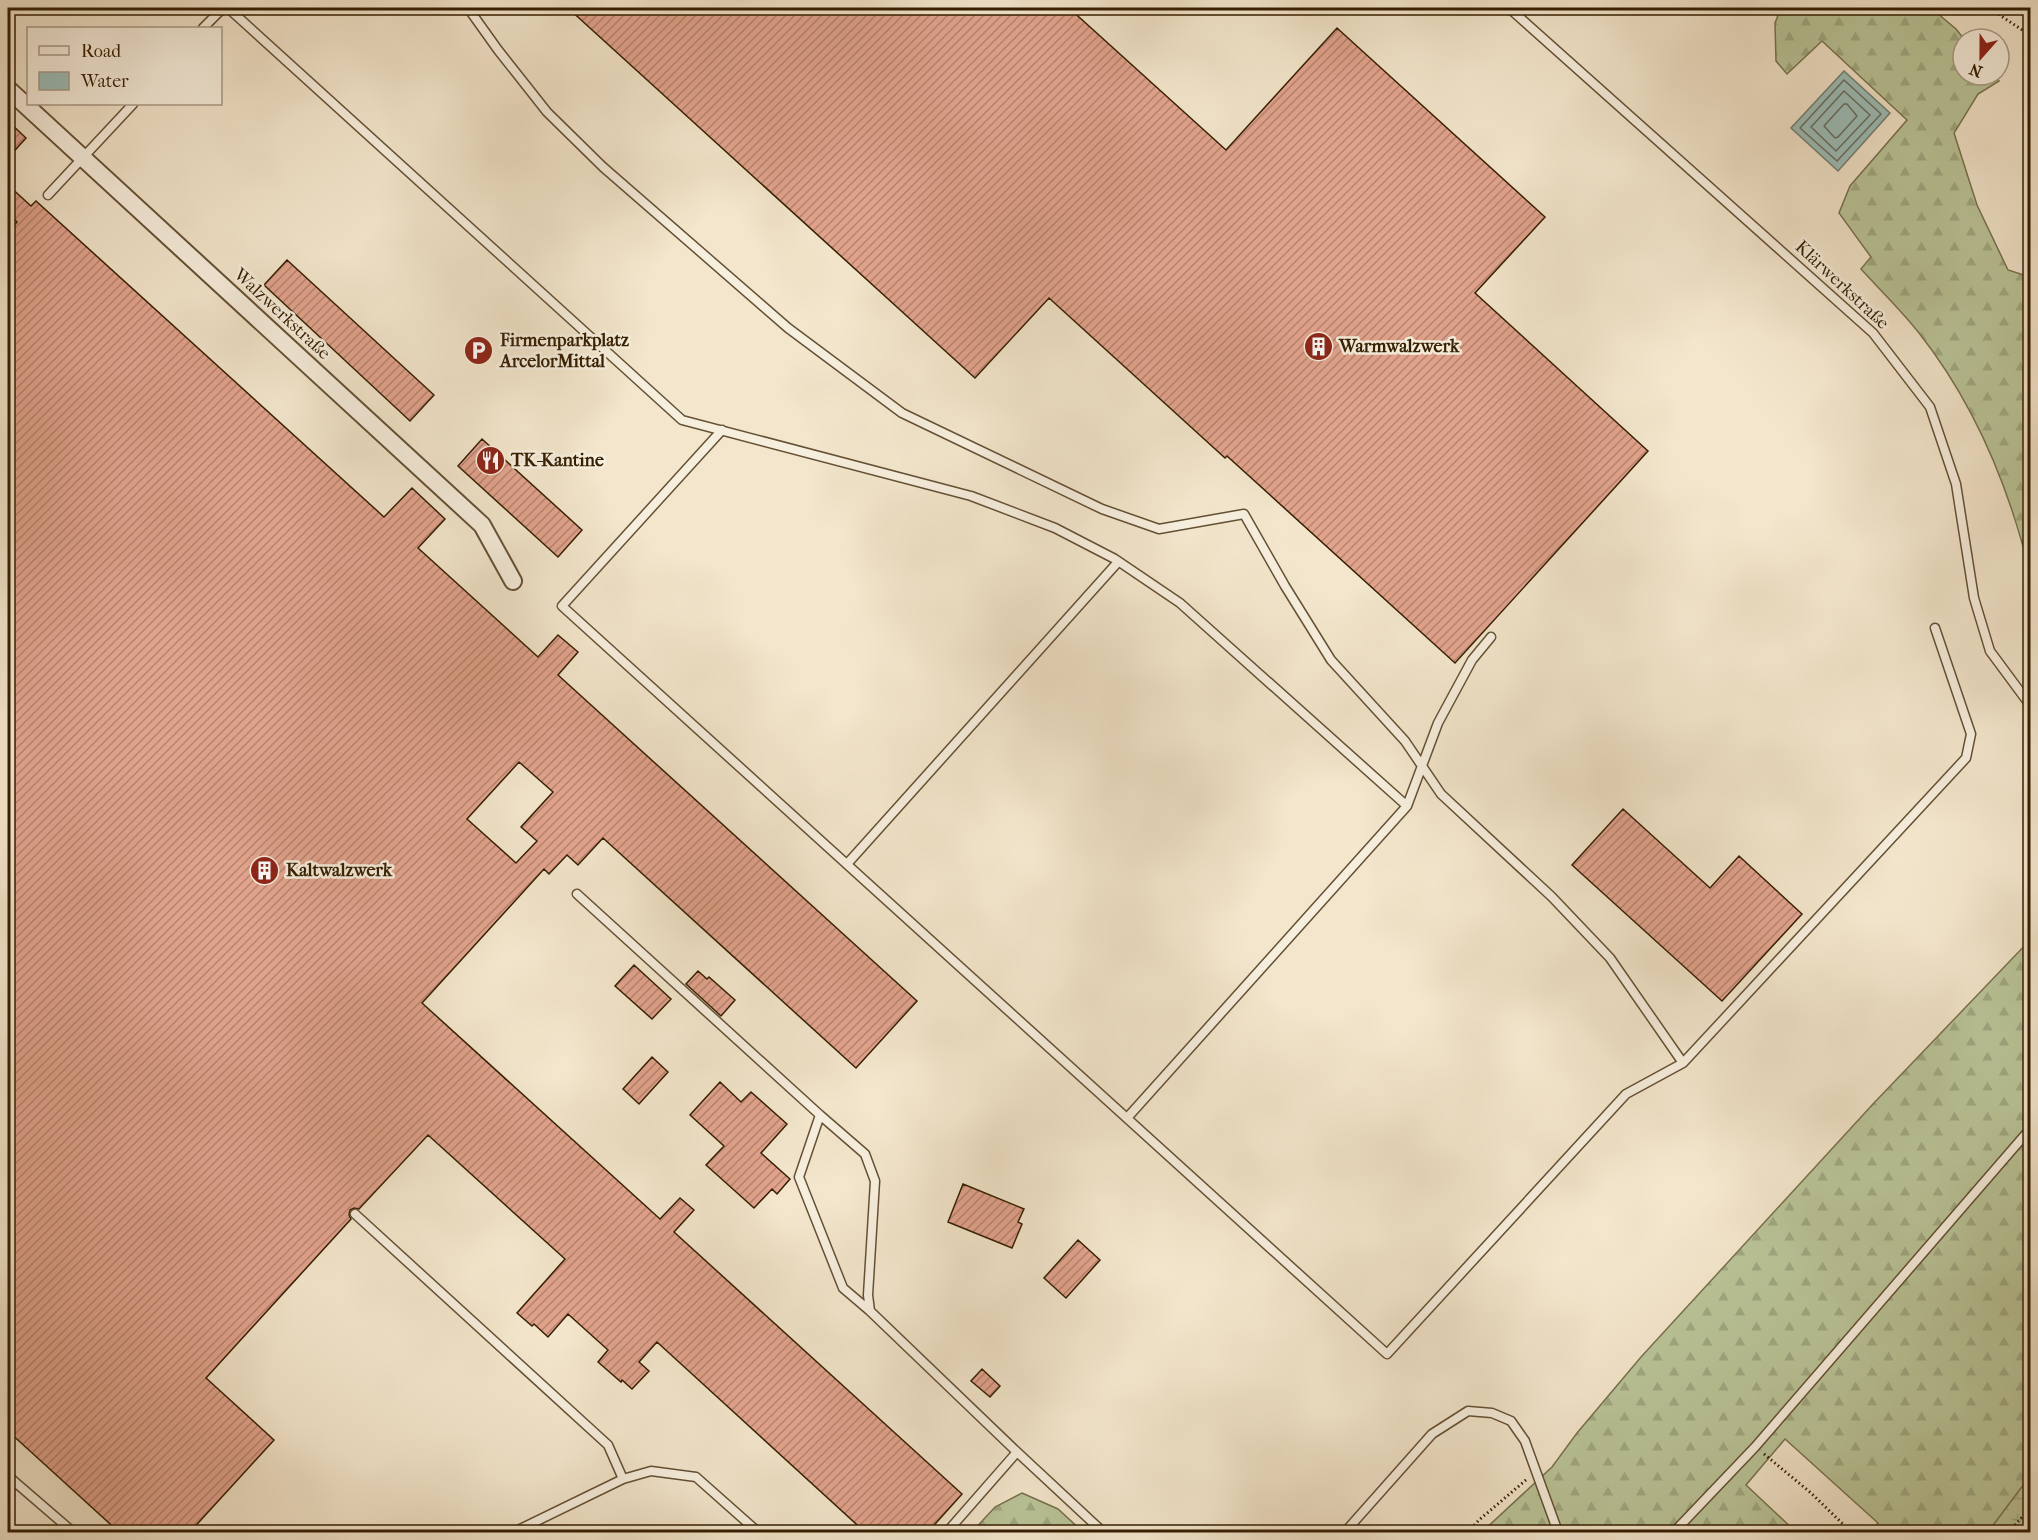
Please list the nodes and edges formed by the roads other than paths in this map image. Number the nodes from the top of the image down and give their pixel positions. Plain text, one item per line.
1 (223, 8) edge
2 (228, 8) edge
3 (468, 8) edge
4 (1509, 8) edge
5 (204, 27) edge
6 (8, 89) edge
7 (132, 105) edge
8 (83, 157) junction
9 (48, 195) dead end
10 (722, 430) junction
11 (1118, 562) junction
12 (513, 581) dead end
13 (1935, 628) dead end
14 (1491, 637) dead end
15 (2031, 705) edge
16 (1422, 766) junction
17 (1407, 806) junction
18 (847, 864) junction
19 (577, 894) dead end
20 (1683, 1063) junction
21 (820, 1115) junction
22 (1127, 1118) junction
23 (2031, 1129) edge
24 (355, 1214) dead end
25 (870, 1311) junction
26 (1017, 1452) junction
27 (8, 1476) edge
28 (623, 1479) junction
29 (73, 1533) edge
30 (514, 1533) edge
31 (758, 1533) edge
32 (947, 1533) edge
33 (1103, 1533) edge
34 (1345, 1533) edge
35 (1558, 1533) edge
36 (1674, 1533) edge

1 - 5 lane
2 - 10 lane
3 - 16 lane
4 - 15 lane, Klärwerkstraße
6 - 8 street, Walzwerkstraße
7 - 8 lane
8 - 9 lane
8 - 12 street, Walzwerkstraße
10 - 11 lane
10 - 18 lane
11 - 17 lane
11 - 18 lane
13 - 20 lane
14 - 16 lane
16 - 17 lane
16 - 20 lane
17 - 22 lane
18 - 22 lane
19 - 21 lane
20 - 22 lane
21 - 25 lane
21 - 25 lane
23 - 36 lane
24 - 28 lane
25 - 26 lane
26 - 32 lane
26 - 33 lane
27 - 29 lane
28 - 30 lane
28 - 31 lane
34 - 35 lane

